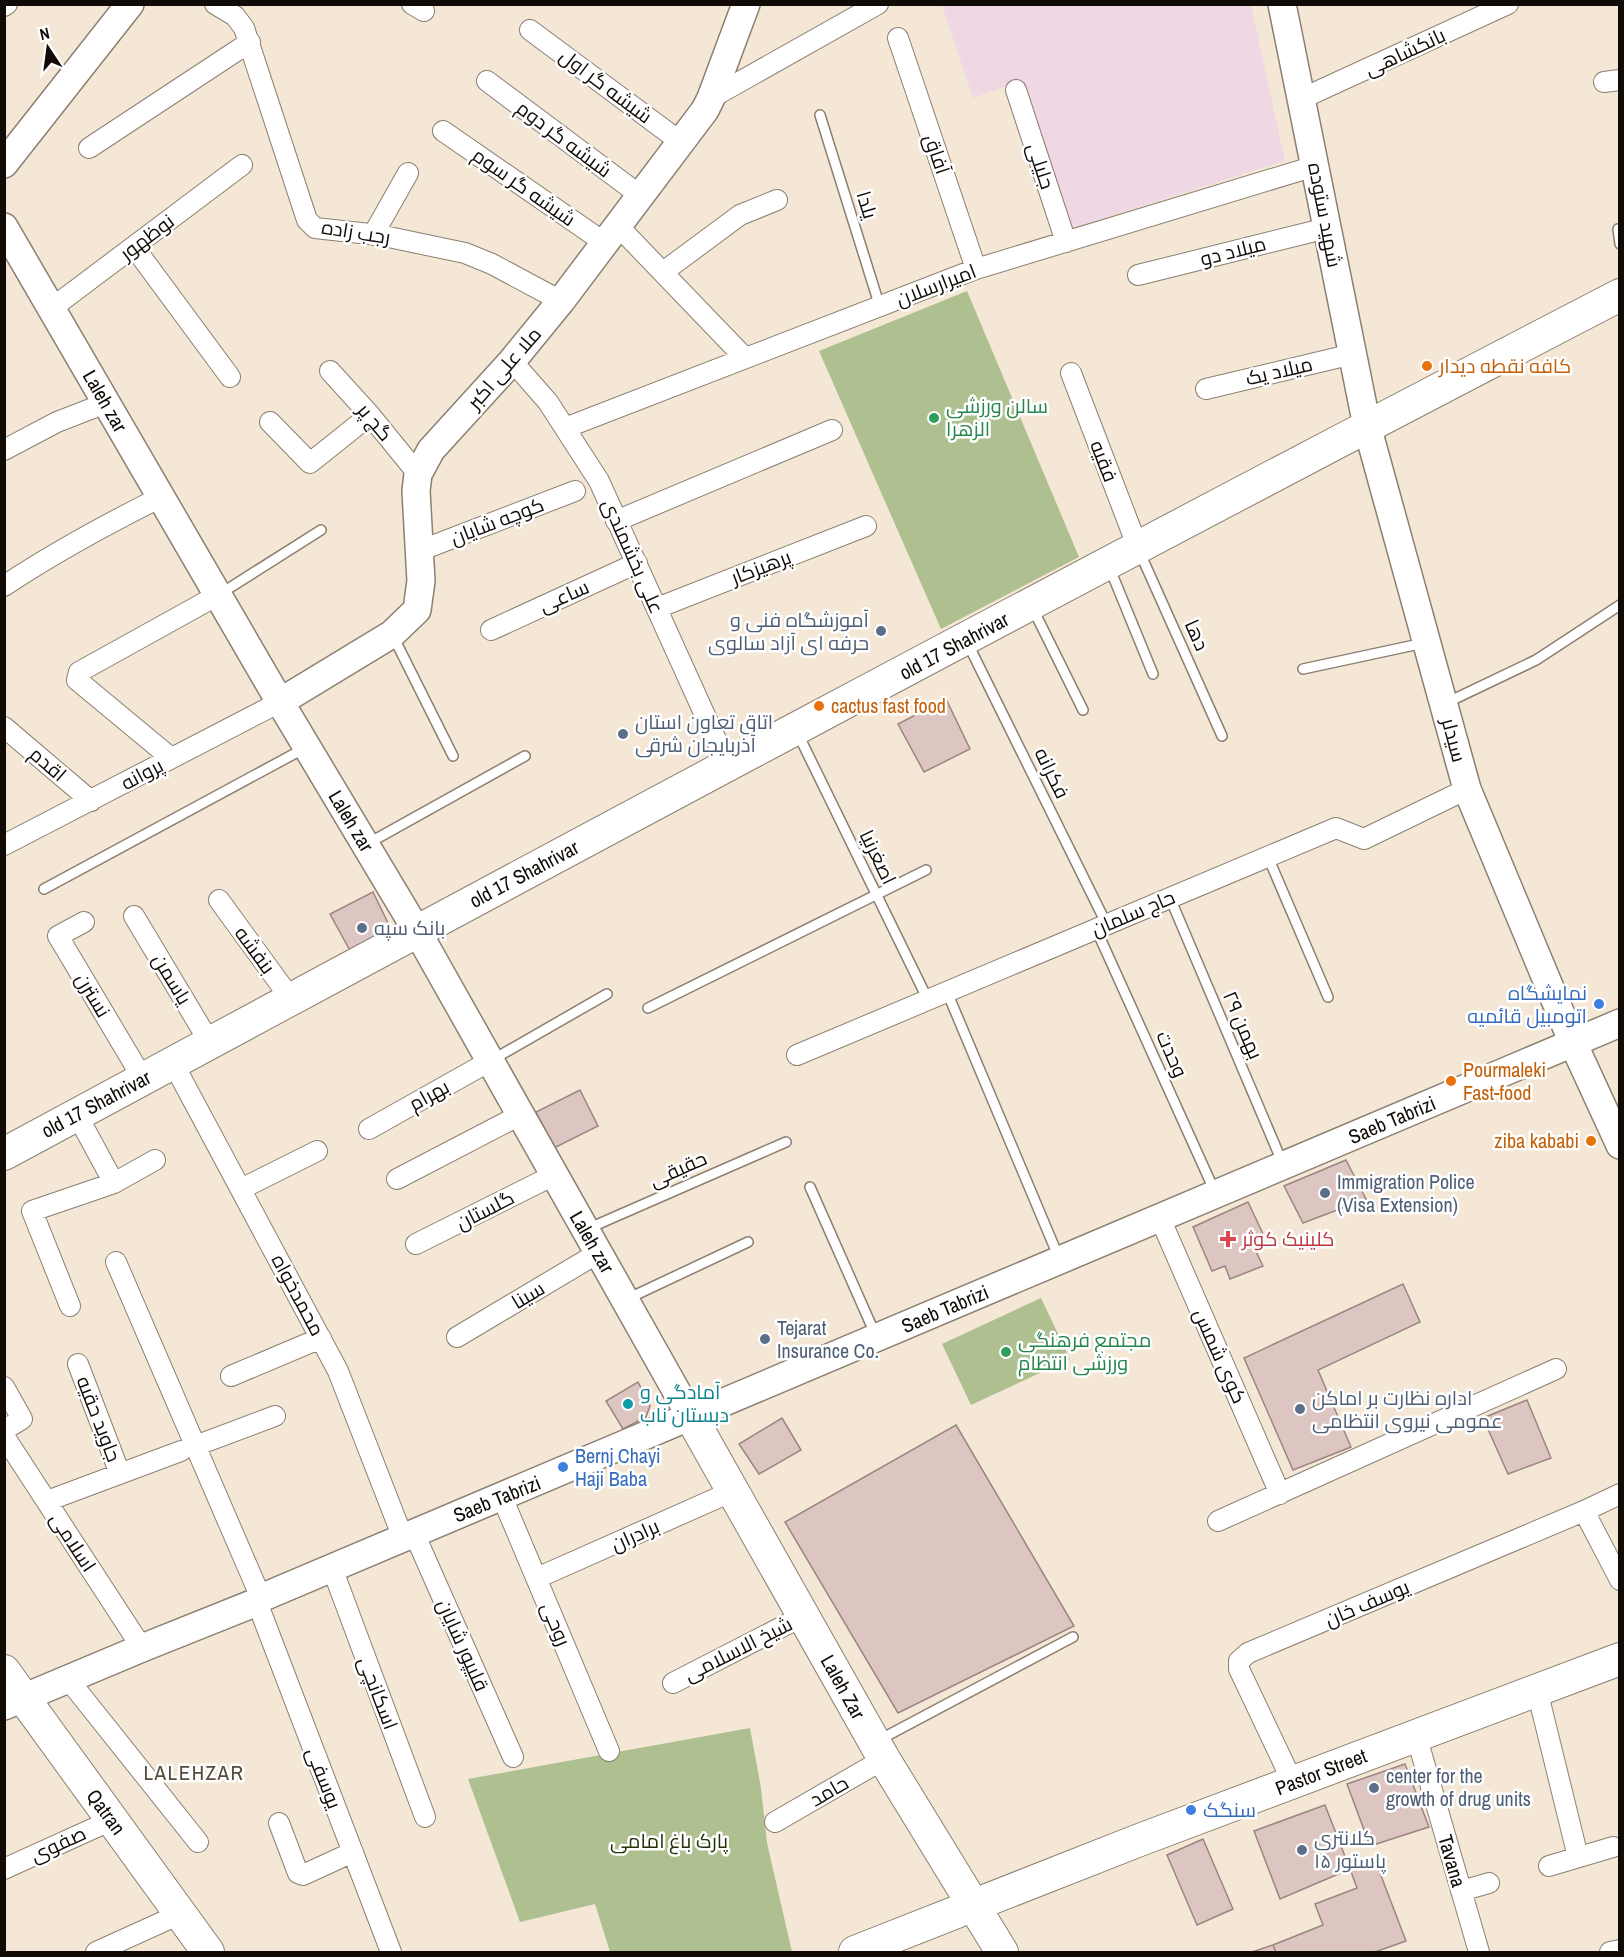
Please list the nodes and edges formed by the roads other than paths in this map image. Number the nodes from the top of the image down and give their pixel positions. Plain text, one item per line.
1 (130, 4) edge
2 (215, 4) edge
3 (746, 4) edge
4 (878, 4) edge
5 (1282, 4) edge
6 (1508, 4) edge
7 (530, 30) dead end
8 (898, 38) dead end
9 (250, 42) junction
10 (487, 81) dead end
11 (1016, 90) dead end
12 (711, 98) junction
13 (1302, 99) junction
14 (820, 115) dead end
15 (443, 130) dead end
16 (682, 143) junction
17 (89, 148) dead end
18 (4, 164) edge
19 (242, 165) dead end
20 (1315, 166) junction
21 (408, 173) dead end
22 (641, 196) junction
23 (777, 200) dead end
24 (4, 227) edge
25 (1327, 228) junction
26 (1618, 229) dead end
27 (611, 234) junction
28 (373, 235) junction
29 (1066, 242) junction
30 (1620, 244) edge
31 (134, 247) junction
32 (976, 269) junction
33 (663, 272) junction
34 (1138, 275) dead end
35 (1620, 295) edge
36 (561, 300) junction
37 (880, 307) junction
38 (52, 308) junction
39 (1353, 354) junction
40 (744, 357) junction
41 (512, 361) junction
42 (330, 371) dead end
43 (1071, 373) dead end
44 (230, 377) dead end
45 (1206, 389) dead end
46 (106, 403) junction
47 (370, 415) junction
48 (270, 422) dead end
49 (1367, 426) junction
50 (566, 428) junction
51 (832, 430) dead end
52 (4, 450) edge
53 (418, 474) junction
54 (575, 491) dead end
55 (161, 497) junction
56 (616, 520) junction
57 (866, 526) dead end
58 (321, 530) dead end
59 (1138, 548) junction
60 (420, 551) junction
61 (637, 563) junction
62 (1108, 564) junction
63 (4, 586) edge
64 (218, 595) junction
65 (1620, 604) edge
66 (1031, 605) junction
67 (657, 608) junction
68 (490, 630) dead end
69 (392, 634) junction
70 (966, 640) junction
71 (1427, 642) junction
72 (1303, 669) dead end
73 (1153, 674) dead end
74 (280, 702) junction
75 (1444, 704) junction
76 (1083, 710) dead end
77 (796, 730) junction
78 (6, 733) edge
79 (1222, 736) dead end
80 (307, 747) junction
81 (453, 756) dead end
82 (525, 756) dead end
83 (171, 758) junction
84 (728, 766) junction
85 (1467, 789) junction
86 (90, 801) junction
87 (4, 845) edge
88 (365, 845) junction
89 (1268, 857) junction
90 (926, 870) dead end
91 (44, 889) dead end
92 (876, 894) junction
93 (1170, 898) junction
94 (219, 900) dead end
95 (134, 916) dead end
96 (84, 922) dead end
97 (1101, 926) junction
98 (417, 931) junction
99 (946, 992) junction
100 (607, 994) dead end
101 (1328, 997) dead end
102 (291, 999) junction
103 (928, 1000) junction
104 (648, 1008) dead end
105 (1620, 1023) edge
106 (210, 1043) junction
107 (1573, 1043) junction
108 (797, 1054) dead end
109 (490, 1061) junction
110 (173, 1063) junction
111 (142, 1079) junction
112 (77, 1115) junction
113 (520, 1115) junction
114 (369, 1130) dead end
115 (786, 1142) dead end
116 (1620, 1146) edge
117 (317, 1151) dead end
118 (4, 1154) edge
119 (155, 1160) dead end
120 (1284, 1166) junction
121 (554, 1175) junction
122 (398, 1179) dead end
123 (114, 1184) junction
124 (810, 1187) dead end
125 (241, 1189) junction
126 (1216, 1194) junction
127 (1160, 1218) junction
128 (592, 1242) junction
129 (748, 1242) dead end
130 (416, 1244) dead end
131 (1060, 1260) junction
132 (116, 1262) dead end
133 (624, 1300) junction
134 (70, 1306) dead end
135 (457, 1337) dead end
136 (321, 1338) junction
137 (877, 1338) junction
138 (78, 1364) dead end
139 (1556, 1369) dead end
140 (231, 1376) dead end
141 (4, 1387) edge
142 (275, 1416) dead end
143 (691, 1417) junction
144 (4, 1430) edge
145 (4, 1436) edge
146 (188, 1448) junction
147 (120, 1474) junction
148 (733, 1491) junction
149 (1280, 1494) junction
150 (1620, 1494) edge
151 (502, 1497) junction
152 (47, 1501) junction
153 (1584, 1511) junction
154 (1218, 1521) dead end
155 (408, 1535) junction
156 (332, 1568) junction
157 (537, 1578) junction
158 (1620, 1580) edge
159 (259, 1600) junction
160 (803, 1616) junction
161 (1073, 1637) dead end
162 (142, 1648) junction
163 (1620, 1659) edge
164 (4, 1671) edge
165 (68, 1679) junction
166 (674, 1683) dead end
167 (1537, 1690) junction
168 (14, 1702) edge
169 (1416, 1735) junction
170 (609, 1751) dead end
171 (879, 1751) junction
172 (513, 1756) dead end
173 (1293, 1783) junction
174 (425, 1817) dead end
175 (112, 1820) junction
176 (279, 1822) dead end
177 (775, 1822) dead end
178 (198, 1842) dead end
179 (1613, 1847) dead end
180 (353, 1852) junction
181 (1578, 1857) junction
182 (1549, 1866) dead end
183 (4, 1869) edge
184 (1489, 1883) dead end
185 (1461, 1891) junction
186 (975, 1906) junction
187 (180, 1914) junction
188 (1620, 1950) edge
189 (96, 1953) edge
190 (208, 1953) edge
191 (391, 1953) edge
192 (855, 1953) edge
193 (1002, 1953) edge
194 (1479, 1953) edge
195 (1610, 1953) edge

1 - 18 main road
2 - 9 street, رجب زاده
3 - 12 main road, ملا علی اکبر
4 - 12 street
5 - 13 main road, شهید ستوده
6 - 13 street, بانکشاهی
7 - 16 street, شیشه گر اول
8 - 32 street, آفاق
9 - 17 street
9 - 28 street, رجب زاده
10 - 22 street, شیشه گر دوم
11 - 29 street, جلیلی
12 - 16 main road, ملا علی اکبر
13 - 20 main road, شهید ستوده
14 - 37 lane, یلدا
15 - 27 street, شیشه گر سوم
16 - 22 main road, ملا علی اکبر
19 - 31 street, نوظهور
20 - 25 main road, شهید ستوده
20 - 29 street, امیرارسلان
21 - 28 street
22 - 27 main road, ملا علی اکبر
23 - 33 street
24 - 38 main road, Laleh zar
25 - 34 street, میلاد دو
25 - 39 main road, شهید ستوده
26 - 30 lane
27 - 33 street, شیشه گر سوم
27 - 36 main road, ملا علی اکبر
28 - 36 street, رجب زاده
29 - 32 street, امیرارسلان
31 - 38 street, نوظهور
31 - 44 street
32 - 37 street, امیرارسلان
33 - 40 street, شیشه گر سوم
35 - 49 main road, old 17 Shahrivar
36 - 41 main road, ملا علی اکبر
37 - 40 street, امیرارسلان
38 - 46 main road, Laleh zar
39 - 45 street, میلاد یک
39 - 49 main road, شهید ستوده
40 - 50 street, امیرارسلان
41 - 50 street, علی بخشمندی
41 - 53 main road, ملا علی اکبر
42 - 47 street, گچ پر
43 - 59 street, فقیه
46 - 52 street
46 - 55 main road, Laleh zar
47 - 48 street
47 - 53 street, گچ پر
49 - 59 main road, old 17 Shahrivar
49 - 71 main road, سیدلر
50 - 56 street, علی بخشمندی
51 - 56 street
53 - 60 main road, ملا علی اکبر
54 - 60 street, کوچه شایان
55 - 63 street
55 - 64 main road, Laleh zar
56 - 61 street, علی بخشمندی
57 - 67 street, پرهیزکار
58 - 64 lane
59 - 62 main road, old 17 Shahrivar
59 - 79 lane, دها
60 - 69 main road, ملا علی اکبر
61 - 67 street, علی بخشمندی
61 - 68 street, ساعی
62 - 66 main road, old 17 Shahrivar
62 - 73 lane
64 - 74 main road, Laleh zar
64 - 83 street
65 - 75 lane
66 - 70 main road, old 17 Shahrivar
66 - 76 lane
67 - 84 street, علی بخشمندی
69 - 74 main road, ملا علی اکبر
69 - 81 lane
70 - 77 main road, old 17 Shahrivar
70 - 97 lane, فکرانه
71 - 72 lane
71 - 75 main road, سیدلر
74 - 80 main road, Laleh zar
74 - 83 street, پروانه
75 - 85 main road, سیدلر
77 - 84 main road, old 17 Shahrivar
77 - 92 lane, اصغرنیا
78 - 86 street, اقدم
80 - 88 main road, Laleh zar
80 - 91 lane
82 - 88 lane
83 - 86 street, پروانه
84 - 98 main road, old 17 Shahrivar
85 - 89 street, حاج سلمان
85 - 107 main road, سیدلر
86 - 87 street, پروانه
88 - 98 main road, Laleh zar
89 - 93 street, حاج سلمان
89 - 101 lane
90 - 92 lane
92 - 103 lane, اصغرنیا
92 - 104 lane
93 - 97 street, حاج سلمان
93 - 120 lane, ۲۹ بهمن
94 - 102 street, بنفشه
95 - 106 street, یاسمن
96 - 111 street, نسترن
97 - 99 street, حاج سلمان
97 - 126 lane, وحدت
98 - 102 main road, old 17 Shahrivar
98 - 109 main road, Laleh zar
99 - 103 street, حاج سلمان
99 - 131 lane
100 - 109 lane
102 - 106 main road, old 17 Shahrivar
103 - 108 street, حاج سلمان
105 - 107 main road, Saeb Tabrizi
106 - 110 main road, old 17 Shahrivar
107 - 116 main road, سیدلر
107 - 120 main road, Saeb Tabrizi
109 - 113 main road, Laleh zar
109 - 114 street, بهرام
110 - 111 main road, old 17 Shahrivar
110 - 125 street, محمدخواه
111 - 112 main road, old 17 Shahrivar
112 - 118 main road, old 17 Shahrivar
112 - 123 street
113 - 121 main road, Laleh zar
113 - 122 street
115 - 128 lane, حقیقی
117 - 125 street
119 - 123 street
120 - 126 main road, Saeb Tabrizi
121 - 128 main road, Laleh zar
121 - 130 street, گلستان
123 - 134 street
124 - 137 lane
125 - 136 street, محمدخواه
126 - 127 main road, Saeb Tabrizi
127 - 131 main road, Saeb Tabrizi
127 - 149 street, کوی شمس
128 - 133 main road, Laleh zar
128 - 135 street, سینا
129 - 133 lane
131 - 137 main road, Saeb Tabrizi
132 - 146 street, یوسفی
133 - 143 main road, Laleh zar
136 - 140 street
136 - 155 street, محمدخواه
137 - 143 main road, Saeb Tabrizi
138 - 147 street, جاوید حقیه
139 - 149 street
141 - 144 street
142 - 146 street
143 - 148 main road, Laleh Zar
143 - 151 main road, Saeb Tabrizi
145 - 152 street, اسلامی
146 - 147 street
146 - 159 street, یوسفی
147 - 152 street
148 - 157 street, برادران
148 - 160 main road, Laleh Zar
149 - 154 street
150 - 153 street, یوسف خان
151 - 155 main road, Saeb Tabrizi
151 - 157 street, روحی
152 - 162 street, اسلامی
153 - 158 street
153 - 173 street, یوسف خان
155 - 156 main road, Saeb Tabrizi
155 - 172 street, قلیپور شایان
156 - 159 main road, Saeb Tabrizi
156 - 174 street, اسکانچی
157 - 170 street, روحی
159 - 162 main road, Saeb Tabrizi
159 - 180 street, یوسفی
160 - 166 street, شیخ الاسلامی
160 - 171 main road, Laleh Zar
161 - 171 lane
162 - 165 main road, Saeb Tabrizi
163 - 167 main road, Pastor Street
164 - 168 main road, Qatran
165 - 168 main road, Saeb Tabrizi
165 - 178 street
167 - 169 main road, Pastor Street
167 - 181 street
168 - 175 main road, Qatran
169 - 173 main road, Pastor Street
169 - 185 street, Tavana
171 - 177 street, حامد
171 - 186 main road, Laleh Zar
173 - 186 main road, Pastor Street
175 - 183 street, صفوی
175 - 187 main road, Qatran
176 - 180 street
179 - 181 street
180 - 191 street, یوسفی
181 - 182 street
184 - 185 street
185 - 194 street, Tavana
186 - 192 main road, Pastor Street
186 - 193 main road, Laleh Zar
187 - 189 street
187 - 190 main road, Qatran
188 - 195 street

